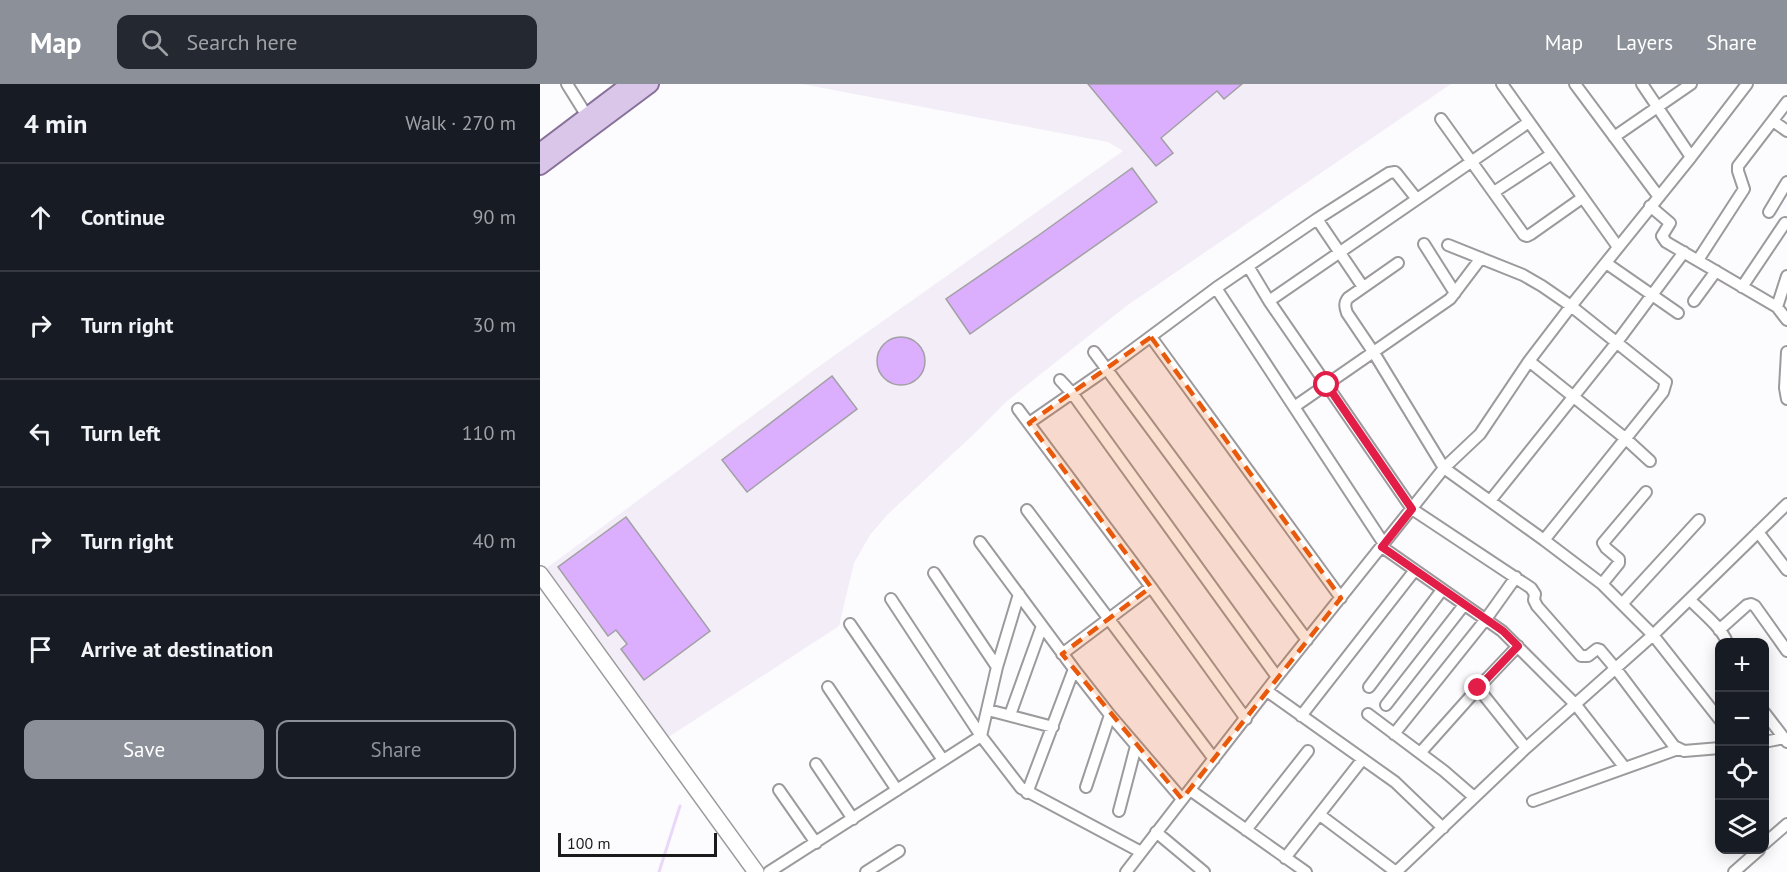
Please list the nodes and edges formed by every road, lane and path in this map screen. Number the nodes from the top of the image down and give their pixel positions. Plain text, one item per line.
1 (567, 84) edge
2 (630, 84) edge
3 (650, 84) edge
4 (1502, 84) edge
5 (1575, 84) edge
6 (1642, 84) edge
7 (1691, 84) edge
8 (1747, 84) edge
9 (1787, 102) edge
10 (1657, 106) junction
11 (587, 116) junction
12 (1441, 118) dead end
13 (1773, 121) junction
14 (1529, 122) junction
15 (1787, 131) edge
16 (1614, 137) junction
17 (540, 152) edge
18 (1552, 154) junction
19 (1691, 157) junction
20 (1471, 161) junction
21 (540, 166) edge
22 (1787, 182) edge
23 (1494, 192) junction
24 (1659, 197) junction
25 (1416, 198) junction
26 (1582, 198) junction
27 (1650, 206) junction
28 (1769, 212) dead end
29 (1317, 219) junction
30 (1785, 223) dead end
31 (1424, 244) dead end
32 (1448, 245) dead end
33 (1618, 247) junction
34 (1684, 252) junction
35 (1339, 253) junction
36 (1481, 258) junction
37 (1698, 260) junction
38 (1398, 263) dead end
39 (1606, 263) junction
40 (1248, 266) junction
41 (1716, 271) junction
42 (1787, 276) edge
43 (1363, 287) junction
44 (1742, 287) junction
45 (1216, 288) junction
46 (1455, 293) junction
47 (1652, 296) junction
48 (1269, 301) junction
49 (1694, 301) dead end
50 (1571, 306) junction
51 (1777, 307) junction
52 (1677, 312) dead end
53 (1787, 320) edge
54 (1151, 337) junction
55 (1617, 342) junction
56 (1094, 352) dead end
57 (1787, 352) edge
58 (1374, 353) junction
59 (1529, 362) junction
60 (1107, 369) junction
61 (1060, 380) dead end
62 (1327, 385) junction
63 (1072, 393) junction
64 (1574, 397) junction
65 (1787, 399) edge
66 (1294, 407) junction
67 (1018, 409) dead end
68 (1029, 423) junction
69 (1626, 439) junction
70 (1650, 461) dead end
71 (1444, 468) junction
72 (1646, 492) dead end
73 (1490, 501) junction
74 (1785, 508) edge
75 (1412, 509) junction
76 (1027, 510) dead end
77 (1700, 520) dead end
78 (1758, 532) junction
79 (1544, 540) junction
80 (980, 542) dead end
81 (1383, 545) junction
82 (1415, 570) junction
83 (1787, 570) edge
84 (934, 573) dead end
85 (540, 574) edge
86 (1516, 577) junction
87 (1602, 584) junction
88 (1150, 587) junction
89 (1442, 590) junction
90 (1018, 594) junction
91 (1341, 598) junction
92 (891, 599) dead end
93 (1690, 600) junction
94 (1622, 604) junction
95 (1464, 605) junction
96 (1109, 619) junction
97 (1486, 620) junction
98 (850, 624) dead end
99 (1042, 626) junction
100 (1719, 630) junction
101 (1653, 635) junction
102 (1724, 638) edge
103 (1306, 640) junction
104 (1518, 646) junction
105 (1787, 651) edge
106 (1062, 654) junction
107 (997, 667) junction
108 (1074, 669) junction
109 (1616, 669) junction
110 (1277, 677) junction
111 (828, 687) dead end
112 (1369, 687) dead end
113 (1478, 688) junction
114 (1267, 692) junction
115 (1386, 705) dead end
116 (1576, 705) junction
117 (988, 710) junction
118 (1368, 714) dead end
119 (1010, 715) junction
120 (1110, 715) junction
121 (1715, 715) edge
122 (1301, 716) junction
123 (1769, 718) edge
124 (1246, 719) junction
125 (1053, 728) junction
126 (1394, 734) junction
127 (981, 736) junction
128 (1786, 740) edge
129 (1769, 742) edge
130 (1136, 746) junction
131 (1526, 748) junction
132 (1715, 748) edge
133 (1678, 749) junction
134 (1308, 751) dead end
135 (1420, 753) junction
136 (1214, 759) junction
137 (943, 760) junction
138 (1362, 760) junction
139 (816, 764) dead end
140 (1625, 768) junction
141 (1086, 787) dead end
142 (779, 790) dead end
143 (897, 790) junction
144 (1190, 790) junction
145 (1027, 793) junction
146 (1474, 796) junction
147 (1182, 800) junction
148 (1533, 801) dead end
149 (1119, 811) dead end
150 (1320, 815) junction
151 (853, 819) junction
152 (1787, 824) edge
153 (1443, 828) junction
154 (1246, 830) junction
155 (1156, 832) junction
156 (1769, 840) edge
157 (816, 843) junction
158 (899, 851) dead end
159 (1141, 852) junction
160 (1754, 854) edge
161 (1286, 858) junction
162 (1132, 870) edge
163 (756, 872) edge
164 (769, 872) edge
165 (866, 872) edge
166 (1204, 872) edge
167 (1306, 872) edge
168 (1396, 872) edge
169 (1734, 872) edge

1 - 11 street
2 - 11 main road
3 - 21 main road
4 - 14 street
5 - 16 street
6 - 10 street
7 - 10 street
8 - 19 street
9 - 13 street
10 - 16 street
10 - 19 street
11 - 17 main road
12 - 20 street
13 - 15 street
13 - 37 street
14 - 18 street
14 - 20 street
16 - 24 street
18 - 23 street
18 - 26 street
19 - 24 street
20 - 23 street
20 - 25 street
22 - 28 street
23 - 26 street
24 - 27 street
25 - 29 street
25 - 35 street
26 - 33 street
27 - 33 street
27 - 34 street
29 - 35 street
29 - 40 street
30 - 44 street
31 - 46 street
32 - 36 street
33 - 39 street
34 - 37 street
34 - 47 street
35 - 43 street
35 - 48 street
36 - 46 street
36 - 50 street
37 - 41 street
38 - 43 street
39 - 47 street
39 - 50 street
40 - 45 street
40 - 48 street
41 - 44 street
41 - 49 street
42 - 51 street
43 - 58 street
44 - 51 street
45 - 54 street
45 - 66 street
46 - 58 street
47 - 52 street
47 - 55 street
48 - 62 street
50 - 55 street
50 - 59 street
51 - 53 street
54 - 60 street
54 - 91 street
55 - 64 street
55 - 69 street
56 - 60 street
57 - 65 street
58 - 62 street
58 - 71 street
59 - 64 street
59 - 71 street
60 - 63 street
60 - 103 street
61 - 63 street
62 - 66 street
62 - 75 street
63 - 68 street
63 - 110 street
64 - 69 street
64 - 73 street
66 - 81 street
67 - 68 street
68 - 88 street
69 - 70 street
69 - 79 street
71 - 73 street
71 - 75 street
72 - 87 street
73 - 79 street
74 - 78 street
75 - 81 street
75 - 86 street
76 - 96 street
77 - 94 street
78 - 83 street
78 - 93 street
79 - 87 street
80 - 90 street
81 - 82 street
81 - 91 street
82 - 89 street
82 - 122 street
84 - 107 street
85 - 163 street
86 - 97 street
86 - 109 street
87 - 94 street
88 - 96 street
88 - 124 street
89 - 95 street
89 - 112 street
90 - 99 street
90 - 107 street
91 - 103 street
92 - 127 street
93 - 100 street
93 - 101 street
94 - 101 street
95 - 97 street
95 - 115 street
96 - 106 street
96 - 136 street
97 - 104 street
97 - 126 street
98 - 137 street
99 - 106 street
99 - 119 street
100 - 102 street
100 - 105 street
101 - 109 street
101 - 121 street
103 - 110 street
104 - 113 street
104 - 116 street
106 - 108 street
107 - 117 street
108 - 120 street
108 - 125 street
109 - 116 street
109 - 133 street
110 - 114 street
111 - 143 street
113 - 131 street
113 - 135 street
114 - 122 street
114 - 124 street
116 - 131 street
116 - 140 street
117 - 119 street
117 - 127 street
118 - 126 street
119 - 125 street
120 - 130 street
120 - 141 street
122 - 138 street
123 - 128 street
124 - 136 street
125 - 145 street
126 - 135 street
127 - 137 street
127 - 145 street
128 - 129 street
130 - 147 street
130 - 149 street
131 - 146 street
132 - 133 street
133 - 140 street
134 - 154 street
135 - 146 street
136 - 144 street
137 - 143 street
138 - 150 street
138 - 153 street
139 - 151 street
140 - 148 street
142 - 157 street
143 - 151 street
144 - 147 street
144 - 154 street
145 - 159 street
146 - 153 street
147 - 155 street
150 - 161 street
150 - 168 street
151 - 157 street
152 - 156 street
153 - 168 street
154 - 161 street
155 - 159 street
155 - 166 street
157 - 164 street
158 - 165 street
159 - 162 street
160 - 169 street
161 - 167 street

